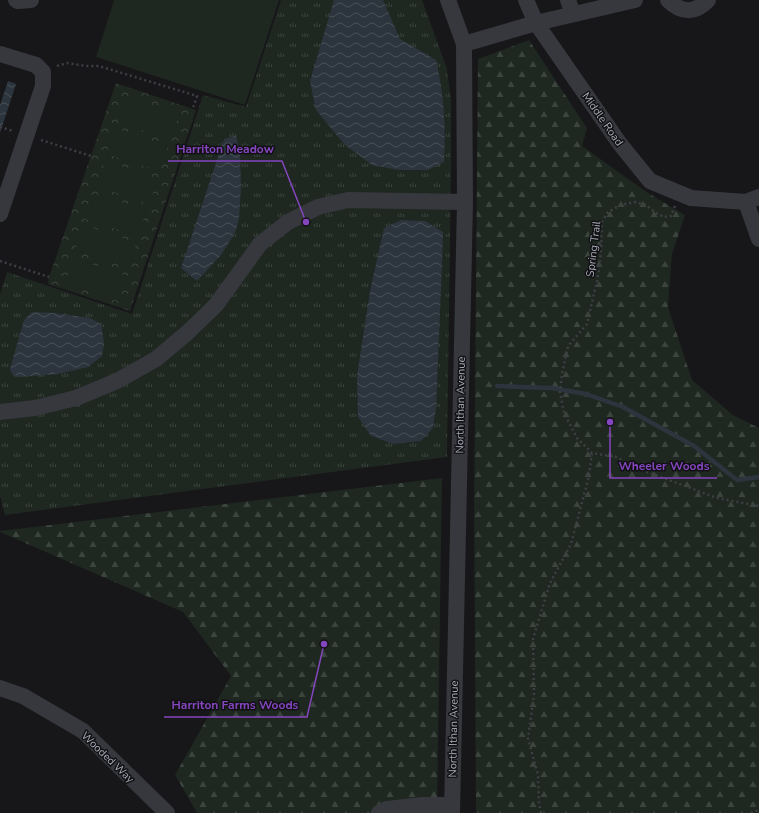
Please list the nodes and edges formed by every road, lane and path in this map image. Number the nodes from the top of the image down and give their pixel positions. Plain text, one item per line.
1 (16, 0) edge
2 (30, 0) edge
3 (448, 0) edge
4 (526, 0) edge
5 (635, 0) edge
6 (668, 0) edge
7 (708, 0) edge
8 (570, 7) edge
9 (536, 23) junction
10 (464, 44) junction
11 (0, 54) edge
12 (53, 67) dead end
13 (192, 108) dead end
14 (0, 126) edge
15 (17, 132) dead end
16 (34, 138) dead end
17 (91, 156) dead end
18 (680, 194) junction
19 (752, 199) edge
20 (465, 202) junction
21 (0, 214) edge
22 (759, 239) edge
23 (0, 261) edge
24 (50, 277) dead end
25 (0, 412) edge
26 (592, 453) junction
27 (759, 506) edge
28 (0, 688) edge
29 (452, 809) edge
30 (759, 810) edge
31 (167, 813) edge
32 (379, 813) edge
33 (541, 813) edge
34 (751, 813) edge

1 - 2 street
3 - 10 street, North Ithan Avenue
4 - 9 street, Middle Road
5 - 8 street
6 - 7 street
8 - 9 street
9 - 10 street
9 - 18 street, Middle Road
10 - 20 street, North Ithan Avenue
11 - 21 street
12 - 13 path
14 - 15 path
16 - 17 path
18 - 19 street, Middle Road
18 - 26 path, Spring Trail
19 - 22 street
20 - 25 street
20 - 29 street, North Ithan Avenue
23 - 24 path
26 - 27 path
26 - 33 path
28 - 31 street, Wooded Way
29 - 32 street
30 - 34 path

